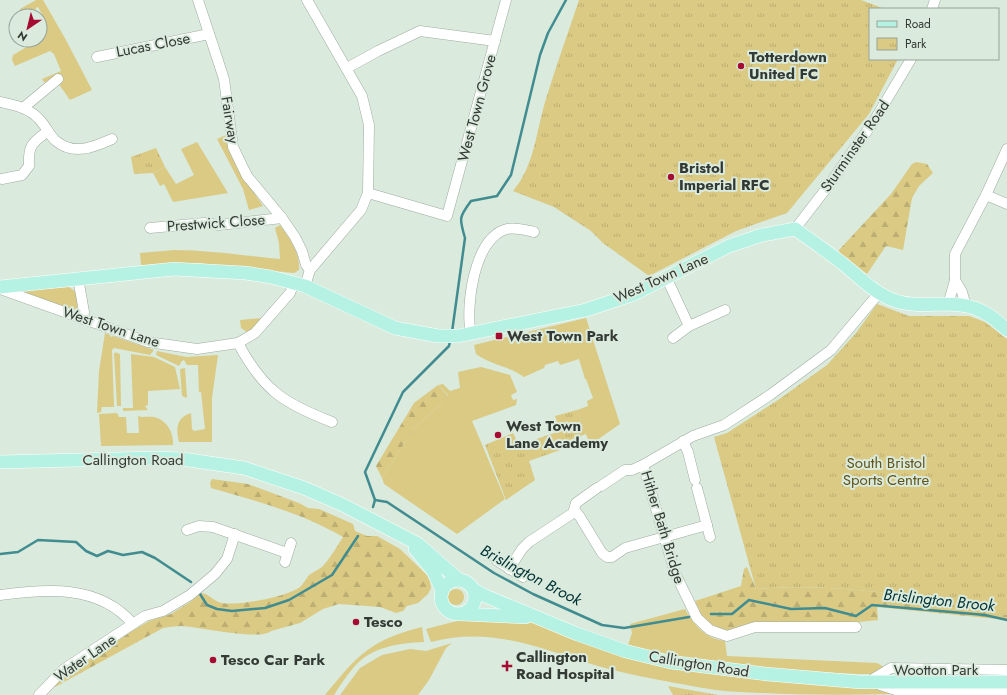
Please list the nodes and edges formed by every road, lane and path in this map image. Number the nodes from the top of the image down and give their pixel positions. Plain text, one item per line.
1 (198, 0) edge
2 (307, 0) edge
3 (506, 0) edge
4 (209, 34) junction
5 (495, 41) junction
6 (97, 56) dead end
7 (910, 60) edge
8 (347, 68) junction
9 (58, 79) dead end
10 (0, 102) edge
11 (23, 108) junction
12 (48, 131) junction
13 (112, 139) dead end
14 (1007, 149) edge
15 (2, 179) dead end
16 (368, 193) junction
17 (986, 195) junction
18 (1007, 204) edge
19 (282, 218) junction
20 (150, 228) dead end
21 (794, 229) junction
22 (534, 232) dead end
23 (310, 270) junction
24 (78, 278) junction
25 (666, 279) junction
26 (955, 280) junction
27 (300, 284) junction
28 (0, 288) edge
29 (879, 293) junction
30 (948, 305) junction
31 (966, 306) junction
32 (725, 310) dead end
33 (83, 319) junction
34 (690, 326) junction
35 (1007, 330) edge
36 (471, 334) junction
37 (673, 338) dead end
38 (238, 343) junction
39 (332, 422) dead end
40 (683, 442) junction
41 (0, 462) edge
42 (643, 465) junction
43 (573, 513) junction
44 (707, 525) junction
45 (187, 530) dead end
46 (396, 533) junction
47 (235, 534) junction
48 (710, 536) dead end
49 (664, 537) junction
50 (291, 543) dead end
51 (496, 560) dead end
52 (509, 569) junction
53 (523, 577) dead end
54 (459, 580) junction
55 (473, 588) junction
56 (442, 590) junction
57 (0, 595) edge
58 (459, 614) junction
59 (544, 619) junction
60 (133, 624) junction
61 (856, 627) dead end
62 (1007, 670) edge
63 (864, 682) junction
64 (1007, 682) edge
65 (1007, 693) edge
66 (968, 694) edge
67 (39, 695) edge

1 - 4 street, Fairway
2 - 8 street
3 - 5 street, West Town Grove
4 - 6 street, Lucas Close
4 - 19 street, Fairway
5 - 8 street
5 - 16 street, West Town Grove
7 - 21 street, Sturminster Road
8 - 16 street
9 - 11 street
10 - 11 street
11 - 12 street
12 - 13 street
12 - 15 street
14 - 17 street
16 - 23 street
17 - 18 street
17 - 26 street
19 - 20 street, Prestwick Close
19 - 23 street, Fairway
21 - 25 main road, West Town Lane
21 - 29 main road
22 - 36 street
23 - 27 street
24 - 27 main road, West Town Lane
24 - 28 main road, West Town Lane
24 - 33 street
25 - 34 street
25 - 36 main road, West Town Lane
26 - 30 street
26 - 31 street
27 - 36 main road, West Town Lane
27 - 38 street, West Town Lane
28 - 33 street, West Town Lane
29 - 30 main road
29 - 40 street, Hither Bath Bridge
30 - 31 main road
31 - 35 main road
32 - 34 street
33 - 38 street, West Town Lane
34 - 37 street
38 - 39 street
40 - 42 street, Hither Bath Bridge
40 - 44 street
41 - 46 main road, Callington Road
42 - 43 street
42 - 49 street, Hither Bath Bridge
43 - 49 street
43 - 52 street
44 - 48 street
44 - 49 street
45 - 47 street
46 - 54 main road, Callington Road
46 - 56 main road, Callington Road
47 - 50 street
47 - 60 street, Water Lane
49 - 61 street, Hither Bath Bridge
51 - 52 street
52 - 53 street
54 - 55 main road
54 - 56 main road
55 - 58 main road
55 - 59 main road, Callington Road
56 - 58 main road
57 - 60 street
58 - 59 main road, Callington Road
59 - 63 main road, Callington Road
60 - 67 street, Water Lane
62 - 63 street, Wootton Park
63 - 64 main road, Wootton Park
63 - 66 street, Wootton Park
65 - 66 street, Wootton Park

